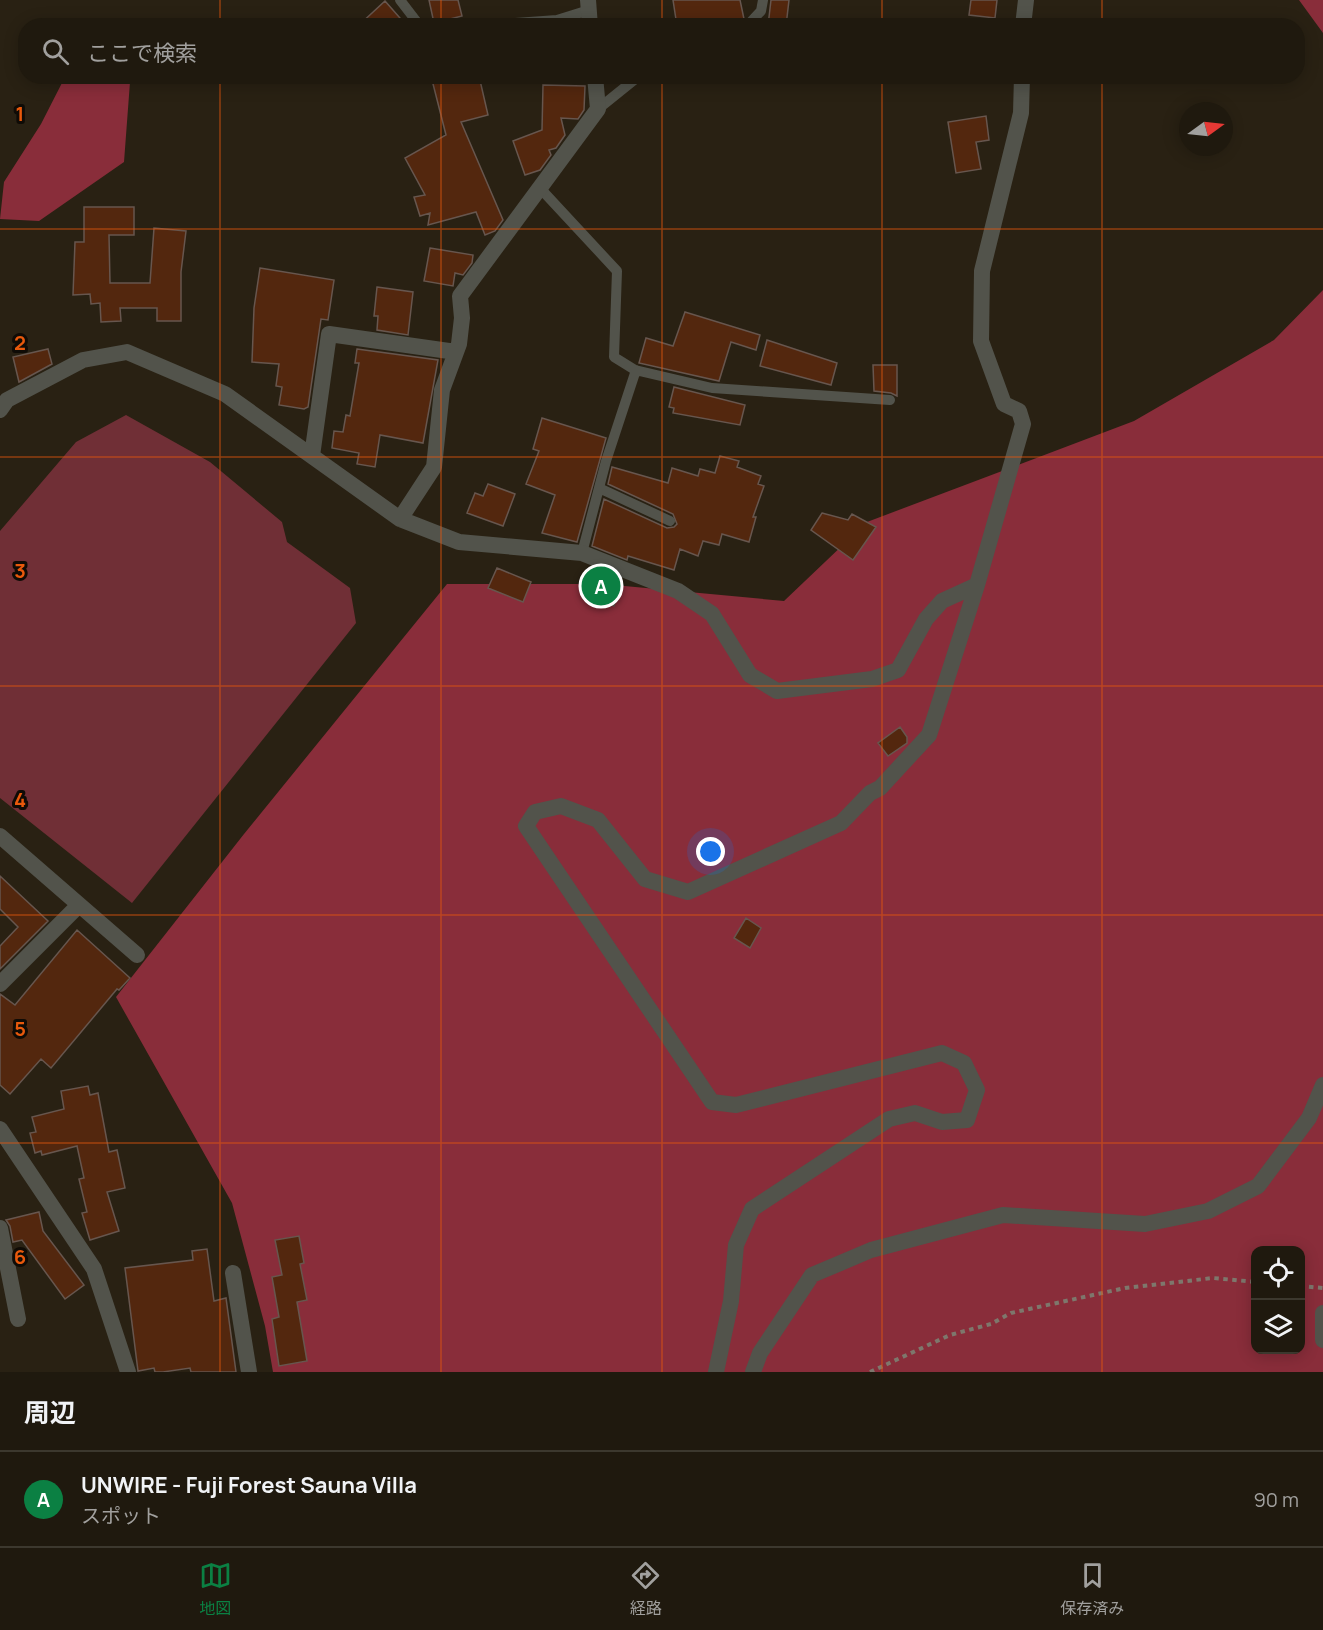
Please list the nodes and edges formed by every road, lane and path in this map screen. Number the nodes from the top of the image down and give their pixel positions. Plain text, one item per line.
1 (400, 0) edge
2 (763, 0) edge
3 (1026, 0) edge
4 (589, 12) edge
5 (414, 18) edge
6 (565, 18) edge
7 (754, 18) edge
8 (1024, 18) edge
9 (596, 84) edge
10 (629, 84) edge
11 (1022, 84) edge
12 (598, 109) junction
13 (539, 187) junction
14 (456, 352) junction
15 (636, 370) junction
16 (890, 400) dead end
17 (0, 410) edge
18 (312, 456) junction
19 (599, 488) junction
20 (400, 519) junction
21 (670, 521) dead end
22 (582, 553) junction
23 (976, 585) junction
24 (0, 836) edge
25 (79, 905) junction
26 (136, 955) dead end
27 (0, 984) edge
28 (1323, 1085) edge
29 (0, 1129) edge
30 (0, 1228) edge
31 (233, 1273) dead end
32 (1251, 1282) edge
33 (1305, 1286) edge
34 (1323, 1288) edge
35 (1323, 1313) edge
36 (18, 1319) dead end
37 (1323, 1340) edge
38 (128, 1372) edge
39 (249, 1372) edge
40 (716, 1372) edge
41 (753, 1372) edge
42 (870, 1372) edge

1 - 5 lane
2 - 7 lane
3 - 8 street
4 - 6 lane
9 - 12 street
10 - 12 lane
11 - 23 street
12 - 13 street
13 - 14 street
13 - 15 lane
14 - 18 street
14 - 20 street
15 - 16 lane
15 - 19 lane
17 - 18 street
18 - 20 street
19 - 21 lane
19 - 22 lane
20 - 22 street
22 - 23 street
23 - 40 street
24 - 25 street
25 - 26 street
25 - 27 street
28 - 41 street
29 - 38 street
30 - 36 street
31 - 39 street
32 - 42 path
33 - 34 path
35 - 37 street

